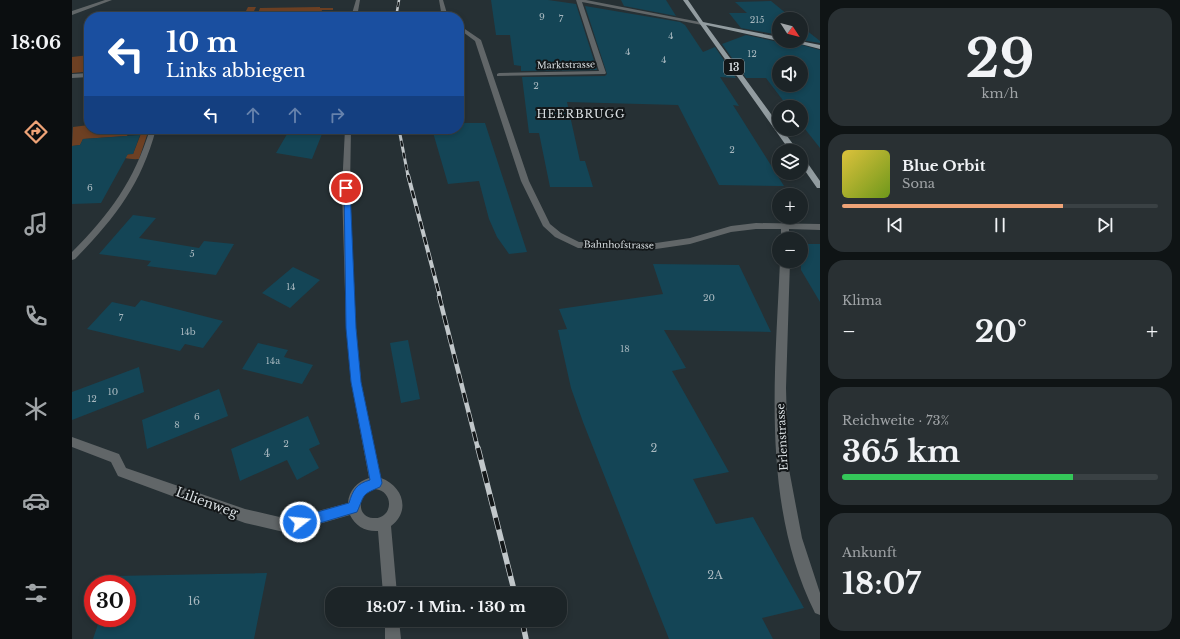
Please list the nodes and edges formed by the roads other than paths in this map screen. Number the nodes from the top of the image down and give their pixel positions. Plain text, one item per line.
1 (95, 0) edge
2 (110, 0) edge
3 (358, 0) edge
4 (442, 0) edge
5 (579, 0) edge
6 (685, 0) edge
7 (72, 11) edge
8 (355, 12) edge
9 (443, 12) edge
10 (702, 23) junction
11 (464, 30) edge
12 (772, 37) edge
13 (808, 44) edge
14 (820, 47) edge
15 (84, 75) edge
16 (499, 75) dead end
17 (72, 76) edge
18 (152, 134) edge
19 (348, 134) edge
20 (789, 144) edge
21 (808, 170) edge
22 (820, 186) edge
23 (785, 226) junction
24 (820, 227) edge
25 (785, 232) edge
26 (72, 257) edge
27 (784, 268) edge
28 (72, 442) edge
29 (376, 483) junction
30 (353, 508) junction
31 (384, 522) junction
32 (389, 587) edge
33 (820, 608) edge
34 (392, 627) edge
35 (393, 639) edge

1 - 7 street
2 - 7 street
3 - 8 street
4 - 9 street
5 - 10 street
5 - 16 street, Marktstrasse
6 - 10 main road, 13
10 - 12 main road
10 - 20 main road, 13
11 - 23 street, Bahnhofstrasse
13 - 14 main road
15 - 17 street
18 - 26 street
19 - 29 street
21 - 22 main road
23 - 24 street, Bahnhofstrasse
23 - 25 street
27 - 33 street, Erlenstrasse
28 - 30 street, Lilienweg
29 - 30 street
29 - 31 street
30 - 31 street
31 - 32 street
34 - 35 street

